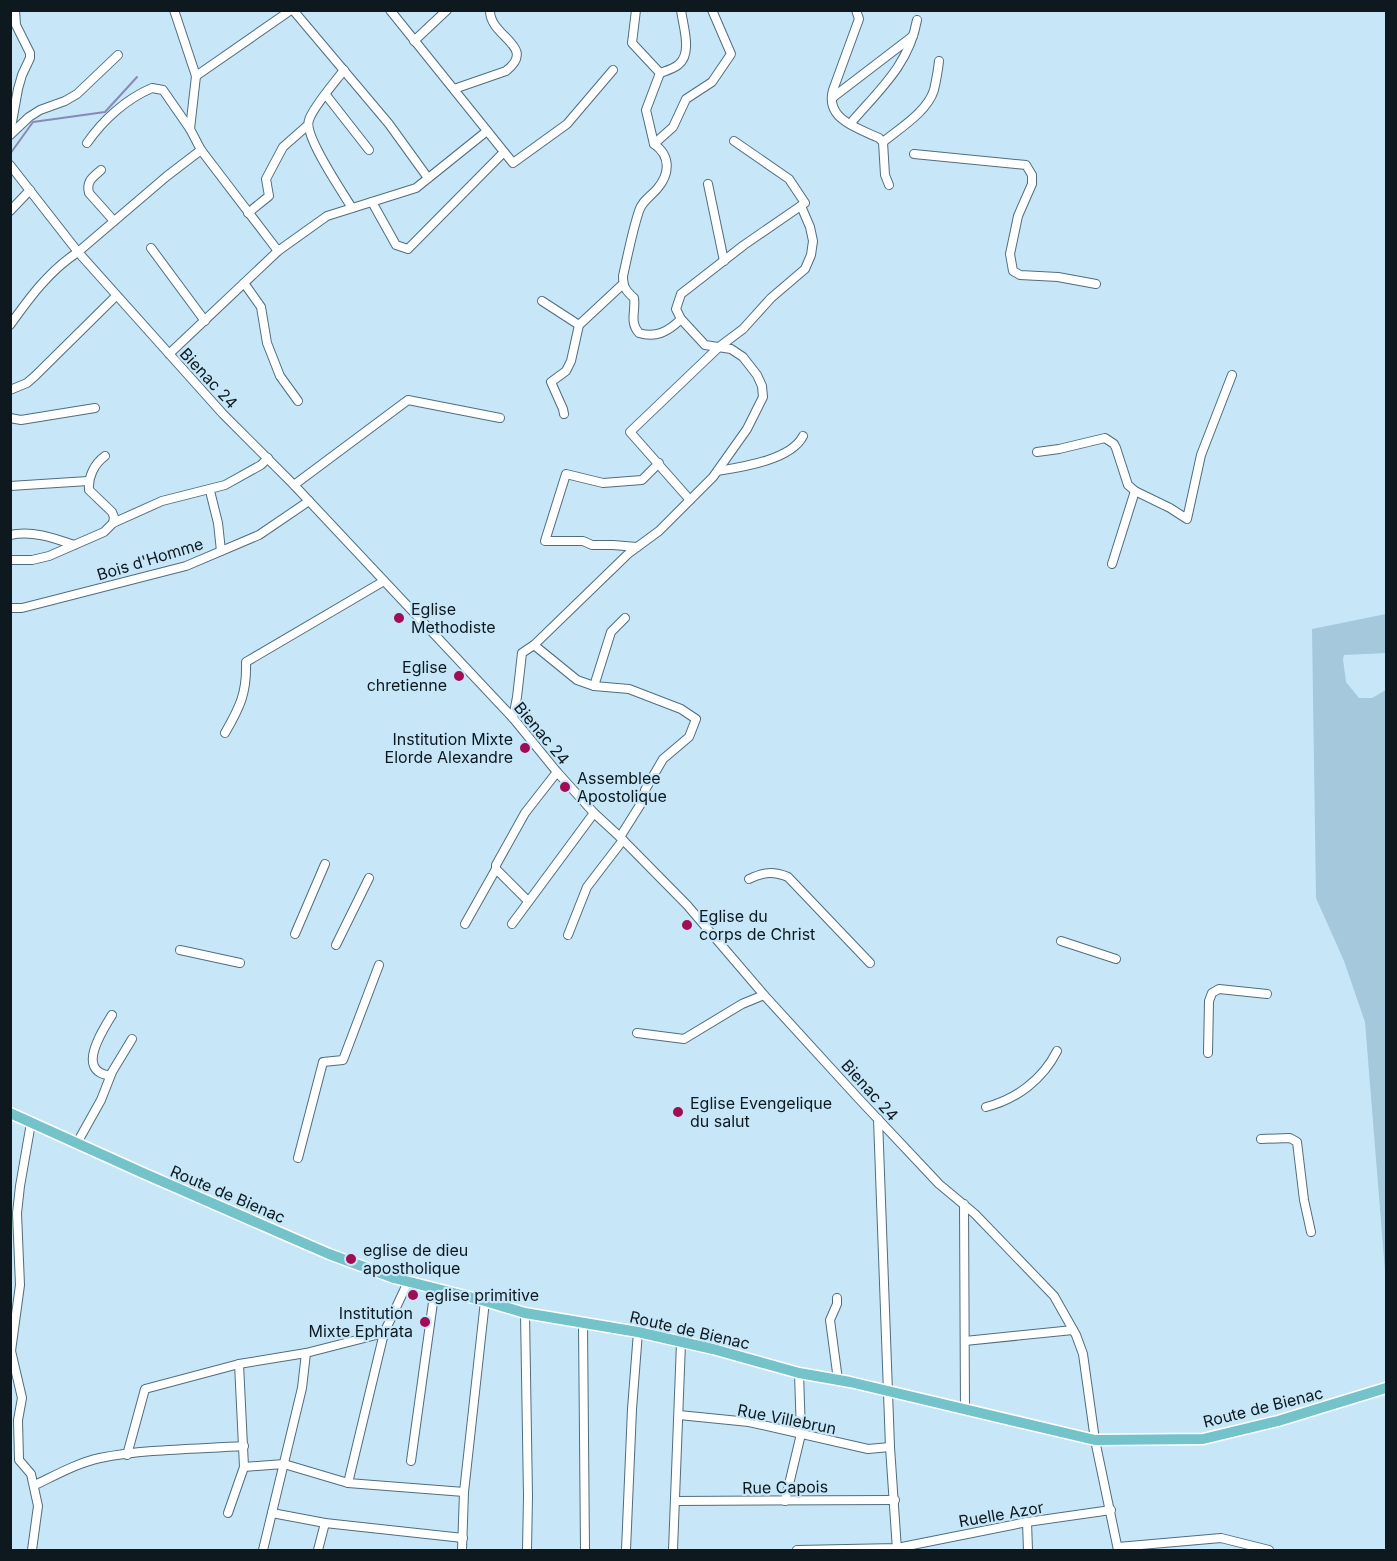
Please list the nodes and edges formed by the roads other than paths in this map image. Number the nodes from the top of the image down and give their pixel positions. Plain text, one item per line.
1 (15, 10) edge
2 (174, 10) edge
3 (292, 10) edge
4 (390, 10) edge
5 (447, 10) edge
6 (490, 10) edge
7 (636, 10) edge
8 (681, 10) edge
9 (712, 10) edge
10 (856, 10) edge
11 (916, 20) dead end
12 (914, 35) junction
13 (414, 40) junction
14 (118, 55) dead end
15 (939, 61) dead end
16 (344, 70) junction
17 (613, 70) dead end
18 (660, 73) junction
19 (196, 76) junction
20 (454, 90) junction
21 (326, 95) junction
22 (831, 99) junction
23 (850, 124) junction
24 (308, 125) junction
25 (190, 129) junction
26 (487, 131) junction
27 (10, 134) edge
28 (734, 141) dead end
29 (883, 142) junction
30 (87, 143) dead end
31 (654, 144) junction
32 (201, 150) junction
33 (369, 150) dead end
34 (504, 152) junction
35 (914, 154) dead end
36 (13, 168) edge
37 (101, 170) dead end
38 (428, 178) junction
39 (708, 184) dead end
40 (890, 185) dead end
41 (30, 190) junction
42 (372, 202) junction
43 (801, 206) junction
44 (352, 208) junction
45 (10, 211) edge
46 (248, 213) junction
47 (114, 221) junction
48 (151, 248) dead end
49 (278, 251) junction
50 (78, 252) junction
51 (724, 261) junction
52 (244, 283) junction
53 (623, 284) junction
54 (1096, 284) dead end
55 (116, 296) junction
56 (542, 301) dead end
57 (681, 320) junction
58 (205, 321) junction
59 (10, 325) edge
60 (579, 325) junction
61 (719, 347) junction
62 (169, 354) junction
63 (1232, 375) dead end
64 (10, 390) edge
65 (298, 401) dead end
66 (95, 408) dead end
67 (564, 414) dead end
68 (10, 418) edge
69 (500, 418) dead end
70 (803, 436) dead end
71 (1037, 452) dead end
72 (105, 456) dead end
73 (268, 458) junction
74 (659, 463) junction
75 (718, 471) junction
76 (88, 481) junction
77 (294, 485) junction
78 (10, 486) edge
79 (210, 491) junction
80 (1136, 491) junction
81 (690, 500) junction
82 (309, 501) junction
83 (113, 523) junction
84 (10, 535) edge
85 (75, 545) junction
86 (637, 547) junction
87 (221, 551) junction
88 (10, 560) edge
89 (1113, 564) dead end
90 (384, 581) junction
91 (10, 608) edge
92 (625, 618) dead end
93 (534, 645) junction
94 (594, 686) junction
95 (513, 718) junction
96 (225, 733) dead end
97 (557, 772) junction
98 (594, 813) junction
99 (622, 838) junction
100 (325, 864) dead end
101 (496, 869) junction
102 (369, 878) dead end
103 (749, 879) dead end
104 (528, 901) junction
105 (465, 924) dead end
106 (512, 924) dead end
107 (295, 934) dead end
108 (568, 935) dead end
109 (1061, 941) dead end
110 (336, 945) dead end
111 (180, 950) dead end
112 (1116, 959) dead end
113 (240, 963) dead end
114 (870, 963) dead end
115 (379, 965) dead end
116 (1268, 994) dead end
117 (764, 995) junction
118 (112, 1015) dead end
119 (637, 1033) dead end
120 (132, 1039) dead end
121 (1057, 1051) dead end
122 (1208, 1053) dead end
123 (110, 1076) junction
124 (986, 1107) dead end
125 (10, 1113) edge
126 (878, 1119) junction
127 (31, 1123) junction
128 (1261, 1140) dead end
129 (77, 1143) junction
130 (298, 1158) dead end
131 (964, 1204) junction
132 (1311, 1232) dead end
133 (408, 1282) junction
134 (435, 1288) junction
135 (837, 1298) dead end
136 (485, 1301) junction
137 (525, 1313) junction
138 (583, 1324) junction
139 (1073, 1330) junction
140 (638, 1332) junction
141 (384, 1333) junction
142 (965, 1341) junction
143 (681, 1343) junction
144 (306, 1353) junction
145 (239, 1364) junction
146 (799, 1373) junction
147 (838, 1380) junction
148 (1386, 1388) edge
149 (888, 1392) junction
150 (965, 1410) junction
151 (679, 1415) junction
152 (801, 1434) junction
153 (1095, 1440) junction
154 (244, 1446) junction
155 (890, 1448) junction
156 (127, 1455) junction
157 (14, 1460) edge
158 (411, 1461) dead end
159 (284, 1464) junction
160 (244, 1467) junction
161 (348, 1484) junction
162 (35, 1485) junction
163 (464, 1492) junction
164 (895, 1500) junction
165 (675, 1501) junction
166 (785, 1501) junction
167 (1111, 1510) junction
168 (228, 1513) dead end
169 (272, 1513) junction
170 (1027, 1522) junction
171 (325, 1523) junction
172 (463, 1538) junction
173 (897, 1549) edge
174 (1118, 1549) edge
175 (32, 1551) edge
176 (263, 1551) edge
177 (318, 1551) edge
178 (462, 1551) edge
179 (527, 1551) edge
180 (585, 1551) edge
181 (626, 1551) edge
182 (673, 1551) edge
183 (797, 1551) edge
184 (1028, 1551) edge
185 (1269, 1551) edge

1 - 27 street
2 - 19 street
3 - 16 street
3 - 19 street
4 - 13 street
5 - 13 street
6 - 20 street
7 - 18 street
8 - 18 street
9 - 31 street
10 - 22 street
11 - 12 street
12 - 22 street
12 - 23 street
13 - 20 street
14 - 27 street
15 - 29 street
16 - 21 street
16 - 38 street
17 - 34 street
18 - 31 street
19 - 25 street
20 - 26 street
21 - 24 street
21 - 33 street
22 - 23 street
23 - 29 street
24 - 44 street
24 - 46 street
25 - 30 street
25 - 32 street
26 - 34 street
26 - 38 street
28 - 43 street
29 - 40 street
31 - 53 street
32 - 46 street
32 - 47 street
34 - 42 street
35 - 54 street
36 - 41 street, Bienac 24
37 - 47 street
38 - 42 street
39 - 51 street
41 - 45 street
41 - 50 street, Bienac 24
42 - 44 street
43 - 51 street
43 - 61 street
44 - 49 street
46 - 49 street
47 - 50 street
48 - 58 street
49 - 52 street
50 - 55 street, Bienac 24
50 - 59 street
51 - 57 street
52 - 58 street
52 - 65 street
53 - 57 street
53 - 60 street
55 - 62 street, Bienac 24
55 - 64 street
56 - 60 street
57 - 61 street
58 - 62 street
60 - 67 street
61 - 74 street
61 - 75 street
62 - 73 street, Bienac 24
63 - 80 street
66 - 68 street
69 - 77 street
70 - 75 street
71 - 80 street
72 - 76 street
73 - 77 street, Bienac 24
73 - 79 street
74 - 81 street
74 - 86 street
75 - 81 street
76 - 78 street
76 - 83 street
77 - 82 street, Bienac 24
79 - 83 street
79 - 87 street
80 - 89 street
81 - 86 street
82 - 87 street, Bois d'Homme
82 - 90 street, Bienac 24
83 - 85 street
84 - 85 street
85 - 88 street
86 - 93 street
87 - 91 street, Bois d'Homme
90 - 95 street, Bienac 24
90 - 96 street
92 - 94 street
93 - 94 street
93 - 95 street
94 - 99 street
95 - 97 street, Bienac 24
97 - 98 street, Bienac 24
97 - 101 street
98 - 99 street, Bienac 24
98 - 104 street
99 - 108 street
99 - 117 street, Bienac 24
100 - 107 street
101 - 104 street
101 - 105 street
102 - 110 street
103 - 114 street
104 - 106 street
109 - 112 street
111 - 113 street
115 - 130 street
116 - 122 street
117 - 119 street
117 - 126 street, Bienac 24
118 - 123 street
120 - 123 street
121 - 124 street
123 - 129 street
125 - 127 main road, Route de Bienac
126 - 131 street, Bienac 24
126 - 149 street
127 - 129 main road, Route de Bienac
127 - 157 street
128 - 132 street
129 - 133 main road, Route de Bienac
131 - 139 street, Bienac 24
131 - 142 street
133 - 134 main road, Route de Bienac
133 - 141 street
134 - 136 main road, Route de Bienac
134 - 158 street
135 - 147 street
136 - 137 main road, Route de Bienac
136 - 163 street
137 - 138 main road, Route de Bienac
137 - 179 street
138 - 140 main road, Route de Bienac
138 - 180 street
139 - 142 street
139 - 153 street, Bienac 24
140 - 143 main road, Route de Bienac
140 - 181 street
141 - 144 street
141 - 161 street
142 - 150 street
143 - 146 main road, Route de Bienac
143 - 151 street
144 - 145 street
144 - 159 street
145 - 154 street
145 - 156 street
146 - 147 main road, Route de Bienac
146 - 152 street
147 - 149 main road, Route de Bienac
148 - 153 main road, Route de Bienac
149 - 150 main road, Route de Bienac
149 - 155 street
150 - 153 main road, Route de Bienac
151 - 152 street, Rue Villebrun
151 - 165 street
152 - 155 street, Rue Villebrun
152 - 166 street
153 - 167 street, Bienac 24
154 - 156 street
154 - 160 street
155 - 164 street
156 - 162 street
157 - 162 street
159 - 160 street
159 - 161 street
159 - 169 street
160 - 168 street
161 - 163 street
162 - 175 street
163 - 172 street
164 - 166 street, Rue Capois
164 - 173 street
165 - 166 street, Rue Capois
165 - 182 street
167 - 170 street, Ruelle Azor
167 - 174 street, Bienac 24
169 - 171 street
169 - 176 street
170 - 173 street, Ruelle Azor
170 - 184 street
171 - 172 street
171 - 177 street
172 - 178 street
173 - 183 street, Ruelle Azor
174 - 185 street

